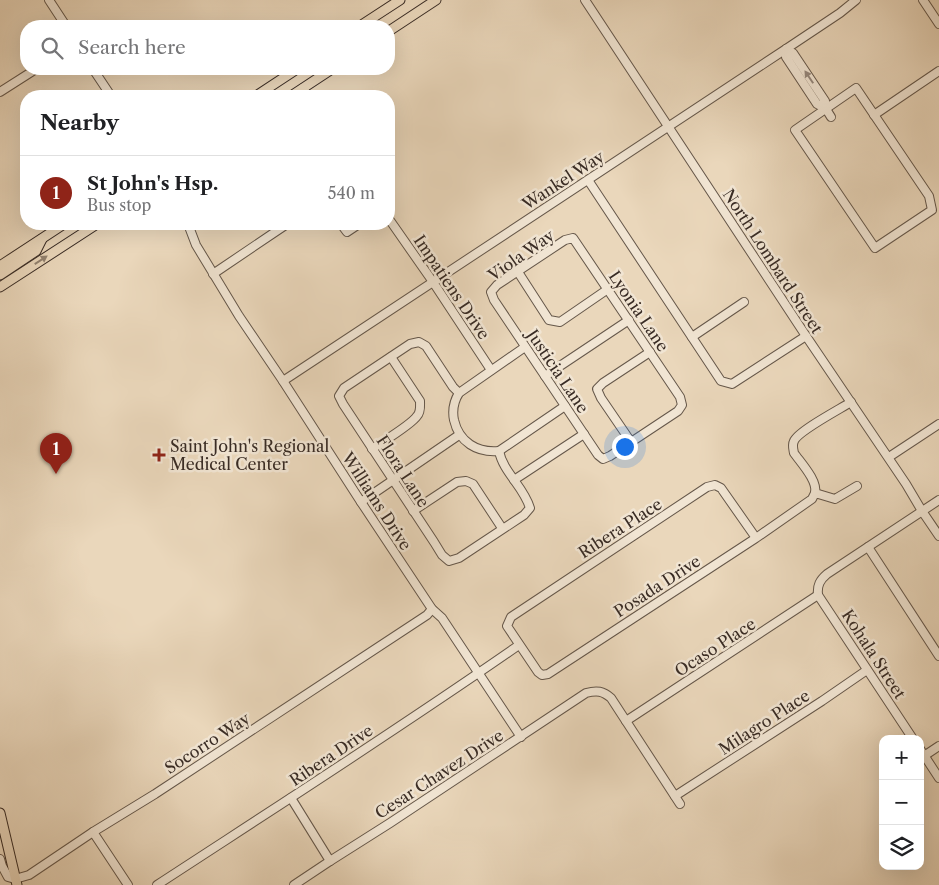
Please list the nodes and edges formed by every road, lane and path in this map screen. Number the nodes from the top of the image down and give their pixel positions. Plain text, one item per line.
1 (49, 0) edge
2 (400, 0) edge
3 (436, 0) edge
4 (585, 0) edge
5 (856, 0) edge
6 (923, 0) edge
7 (62, 20) edge
8 (369, 20) edge
9 (939, 24) edge
10 (395, 27) edge
11 (786, 49) junction
12 (939, 72) edge
13 (27, 75) edge
14 (98, 75) edge
15 (288, 75) edge
16 (325, 75) edge
17 (107, 90) edge
18 (265, 90) edge
19 (307, 90) edge
20 (0, 92) edge
21 (826, 110) junction
22 (874, 115) junction
23 (831, 117) dead end
24 (669, 126) junction
25 (588, 180) junction
26 (395, 228) edge
27 (55, 230) edge
28 (88, 230) edge
29 (190, 230) edge
30 (279, 230) edge
31 (42, 238) junction
32 (569, 239) joint
33 (0, 266) edge
34 (518, 272) junction
35 (213, 274) junction
36 (0, 275) edge
37 (433, 282) junction
38 (0, 287) edge
39 (608, 290) junction
40 (493, 296) joint
41 (744, 302) dead end
42 (629, 320) junction
43 (806, 336) junction
44 (692, 337) junction
45 (525, 347) junction
46 (650, 352) junction
47 (390, 357) junction
48 (491, 370) junction
49 (545, 376) junction
50 (283, 381) junction
51 (459, 393) junction
52 (851, 402) junction
53 (565, 406) junction
54 (939, 424) edge
55 (584, 434) junction
56 (459, 435) junction
57 (631, 442) junction
58 (372, 448) junction
59 (499, 451) junction
60 (889, 457) junction
61 (392, 480) junction
62 (514, 480) junction
63 (857, 486) dead end
64 (815, 493) junction
65 (939, 500) edge
66 (360, 502) junction
67 (413, 511) junction
68 (922, 511) junction
69 (502, 528) junction
70 (939, 536) edge
71 (756, 538) junction
72 (868, 547) junction
73 (818, 595) junction
74 (432, 609) junction
75 (519, 645) junction
76 (939, 656) edge
77 (867, 670) junction
78 (478, 673) junction
79 (626, 721) junction
80 (910, 735) edge
81 (521, 737) junction
82 (939, 746) edge
83 (924, 751) edge
84 (924, 755) edge
85 (939, 778) edge
86 (675, 796) junction
87 (291, 798) junction
88 (680, 804) dead end
89 (0, 813) edge
90 (93, 832) junction
91 (0, 859) edge
92 (330, 860) junction
93 (16, 882) edge
94 (128, 885) edge
95 (157, 885) edge
96 (294, 885) edge

1 - 7 street
2 - 8 main road
3 - 10 main road
4 - 24 street, North Lombard Street
5 - 11 street, Wankel Way
6 - 9 street
11 - 21 street
11 - 24 street, Wankel Way
12 - 22 street
13 - 20 street
14 - 17 street
15 - 18 main road
16 - 19 main road
21 - 22 street
21 - 22 street
21 - 23 street
24 - 25 street, Wankel Way
24 - 43 street, North Lombard Street
25 - 37 street, Wankel Way
25 - 44 street
26 - 37 street, Impatiens Drive
27 - 31 main road
38 -> 28 main road
29 - 35 street, Williams Drive
30 - 35 street
31 - 33 main road
31 - 36 main road
32 - 34 street, Viola Way
32 - 39 street, Lyonia Lane
34 - 39 street
34 - 40 street, Viola Way
35 - 50 street, Williams Drive
37 - 48 street, Impatiens Drive
37 - 50 street, Wankel Way
39 - 42 street, Lyonia Lane
40 - 45 street, Justicia Lane
41 - 44 street
42 - 46 street, Lyonia Lane
42 - 49 street
43 - 44 street
43 - 52 street, North Lombard Street
45 - 48 street
45 - 49 street, Justicia Lane
46 - 57 street, Lyonia Lane
46 - 57 street
47 - 51 street
47 - 58 street
47 - 58 street, Flora Lane
48 - 51 street
49 - 53 street, Justicia Lane
50 - 66 street, Williams Drive
51 - 56 street
52 - 60 street, North Lombard Street
52 - 64 street
53 - 55 street, Justicia Lane
53 - 59 street
54 - 60 street
55 - 57 street, Justicia Lane
55 - 62 street
56 - 59 street
56 - 61 street
58 - 61 street, Flora Lane
59 - 62 street
60 - 68 street, North Lombard Street
61 - 66 street
61 - 67 street, Flora Lane
62 - 69 street
63 - 64 street
64 - 71 street, Posada Drive
65 - 68 street
66 - 74 street, Williams Drive
67 - 69 street
67 - 69 street, Flora Lane
68 - 70 street, North Lombard Street
68 - 72 street
71 - 75 street, Posada Drive
71 - 75 street, Ribera Place
72 - 73 street
72 - 76 street
73 - 77 street, Kohala Street
73 - 79 street, Ocaso Place
74 - 78 street, Williams Drive
74 - 90 street, Socorro Way
75 - 78 street, Ribera Drive
77 - 80 street, Kohala Street
77 - 86 street, Milagro Place
78 - 81 street, Williams Drive
78 - 87 street, Ribera Drive
79 - 81 street, Cesar Chavez Drive
79 - 86 street
81 - 92 street, Cesar Chavez Drive
82 - 83 street
84 - 85 street
86 - 88 street
87 - 92 street
87 - 95 street, Ribera Drive
89 - 93 main road
90 - 93 street, Socorro Way
90 - 94 street
91 - 93 street
92 - 96 street, Cesar Chavez Drive

